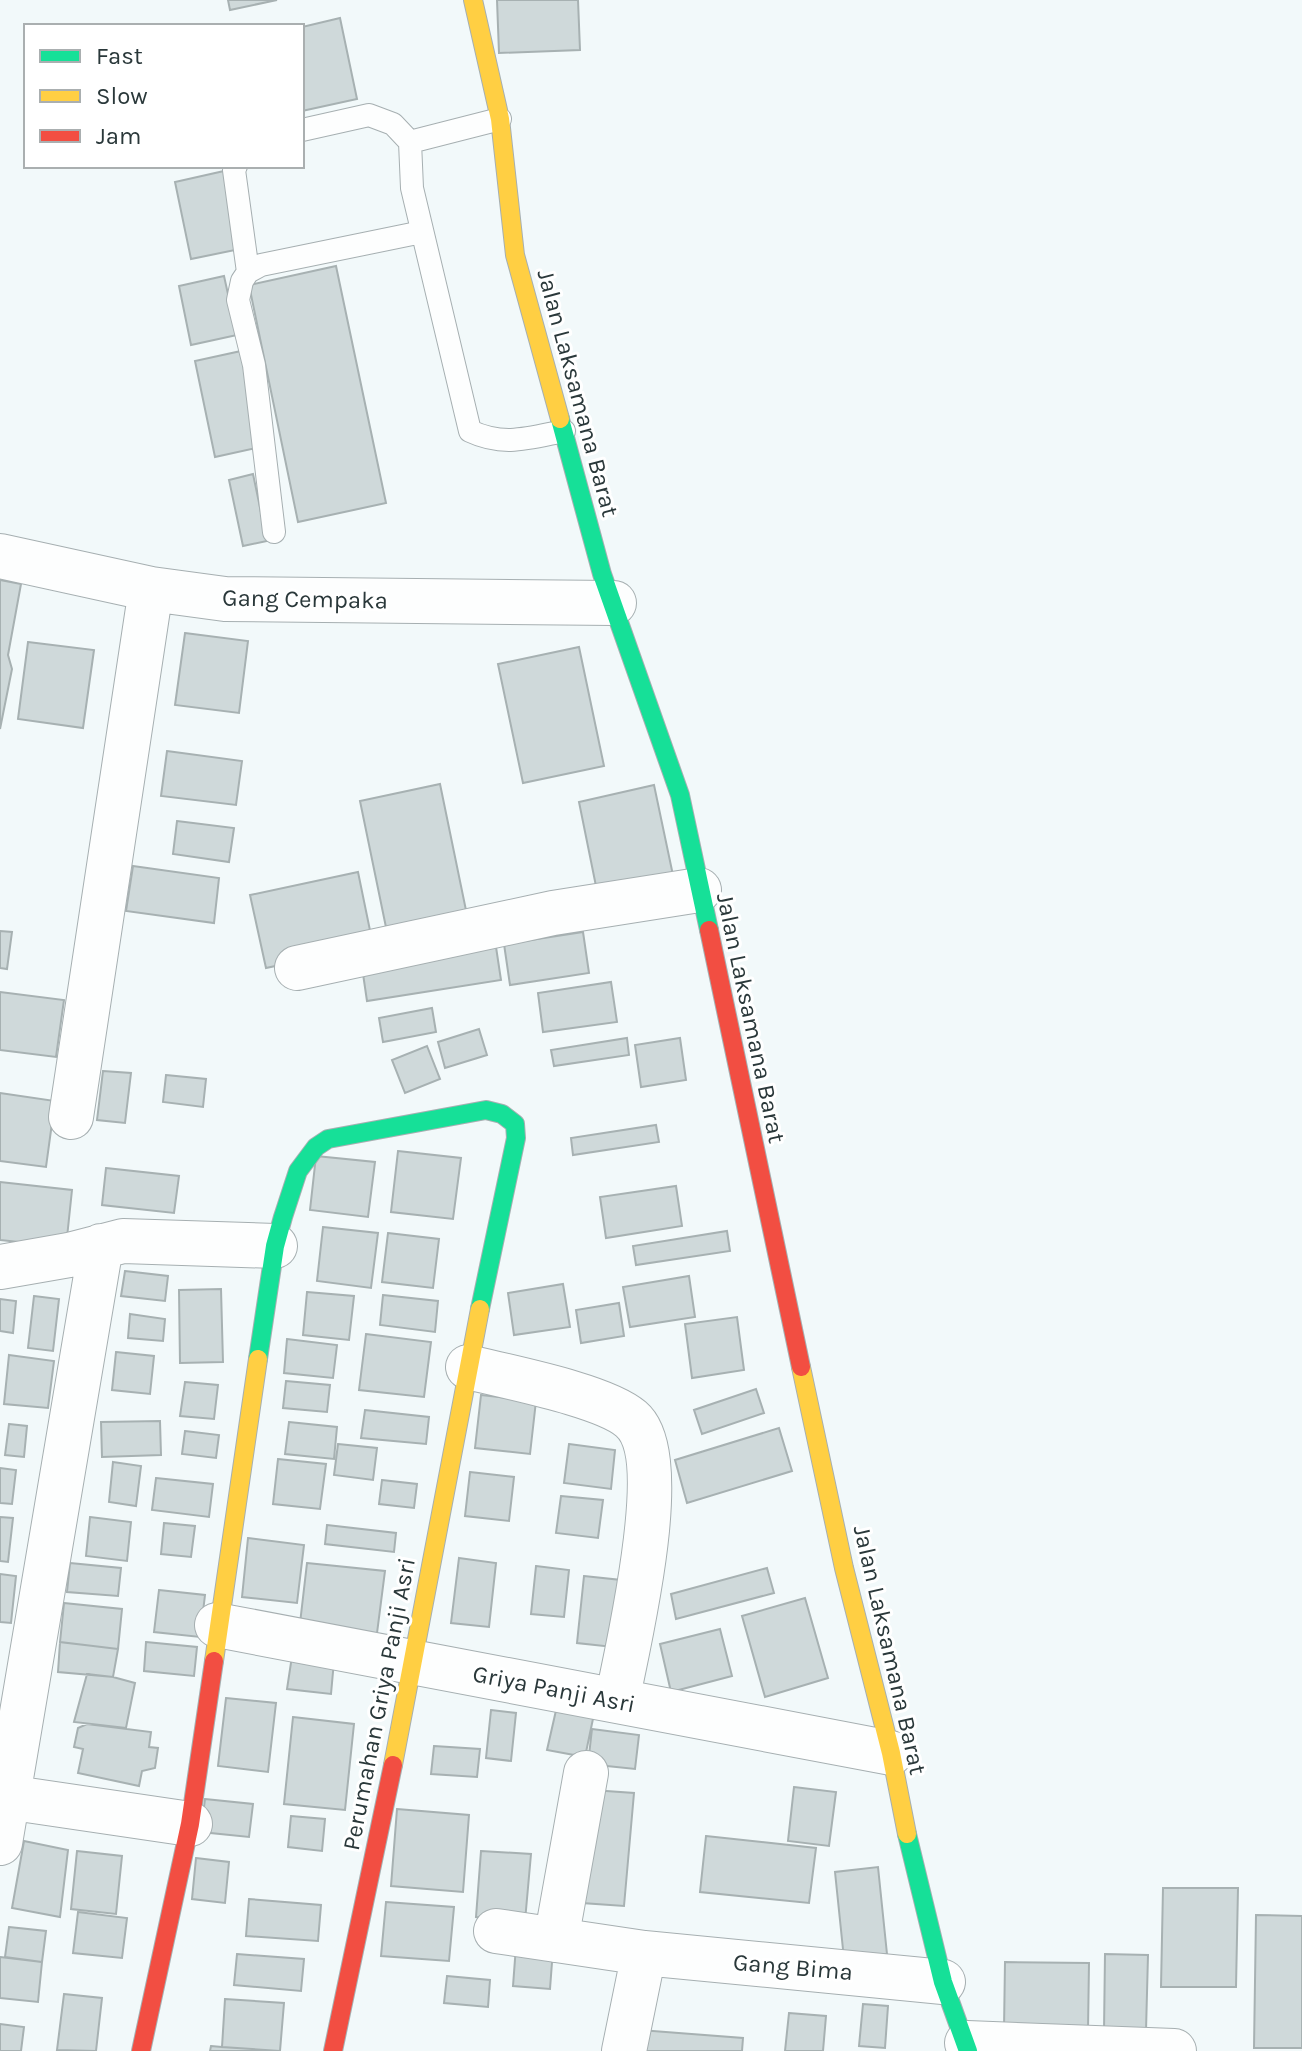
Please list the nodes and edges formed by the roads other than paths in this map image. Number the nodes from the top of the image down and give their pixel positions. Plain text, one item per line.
1 (473, 0) edge
2 (500, 119) junction
3 (304, 130) edge
4 (410, 142) junction
5 (235, 168) edge
6 (422, 232) junction
7 (248, 272) junction
8 (564, 431) junction
9 (274, 532) dead end
10 (0, 556) edge
11 (151, 589) junction
12 (614, 603) junction
13 (699, 890) junction
14 (297, 968) dead end
15 (71, 1117) dead end
16 (101, 1246) junction
17 (275, 1246) junction
18 (0, 1267) edge
19 (468, 1367) junction
20 (217, 1625) junction
21 (414, 1662) junction
22 (617, 1701) junction
23 (891, 1753) junction
24 (586, 1773) dead end
25 (5, 1796) edge
26 (190, 1824) junction
27 (0, 1843) edge
28 (496, 1931) dead end
29 (556, 1940) junction
30 (644, 1953) junction
31 (943, 1982) junction
32 (967, 2047) edge
33 (141, 2051) edge
34 (333, 2051) edge
35 (624, 2051) edge
36 (1174, 2051) edge

1 - 2 main road, Jalan Laksamana Barat
2 - 4 lane
2 - 8 main road, Jalan Laksamana Barat
3 - 4 lane
4 - 6 lane
5 - 7 lane
6 - 7 lane
6 - 8 lane
7 - 9 lane
8 - 12 main road, Jalan Laksamana Barat
10 - 11 street, Gang Cempaka
11 - 12 street, Gang Cempaka
11 - 15 street
12 - 13 main road, Jalan Laksamana Barat
13 - 14 street
13 - 23 main road, Jalan Laksamana Barat
16 - 17 street
16 - 18 street
16 - 25 street
17 - 19 main road, Perumahan Griya Panji Asri
17 - 20 main road
19 - 21 main road, Perumahan Griya Panji Asri
19 - 22 street
20 - 21 street, Griya Panji Asri
20 - 26 main road
21 - 22 street, Griya Panji Asri
21 - 34 main road, Perumahan Griya Panji Asri
22 - 23 street, Griya Panji Asri
23 - 31 main road, Jalan Laksamana Barat
24 - 29 street
25 - 26 street
25 - 27 street
26 - 33 main road
28 - 29 street, Gang Bima
29 - 30 street, Gang Bima
30 - 31 street, Gang Bima
30 - 35 street
31 - 32 main road, Jalan Laksamana Barat
32 - 36 street

